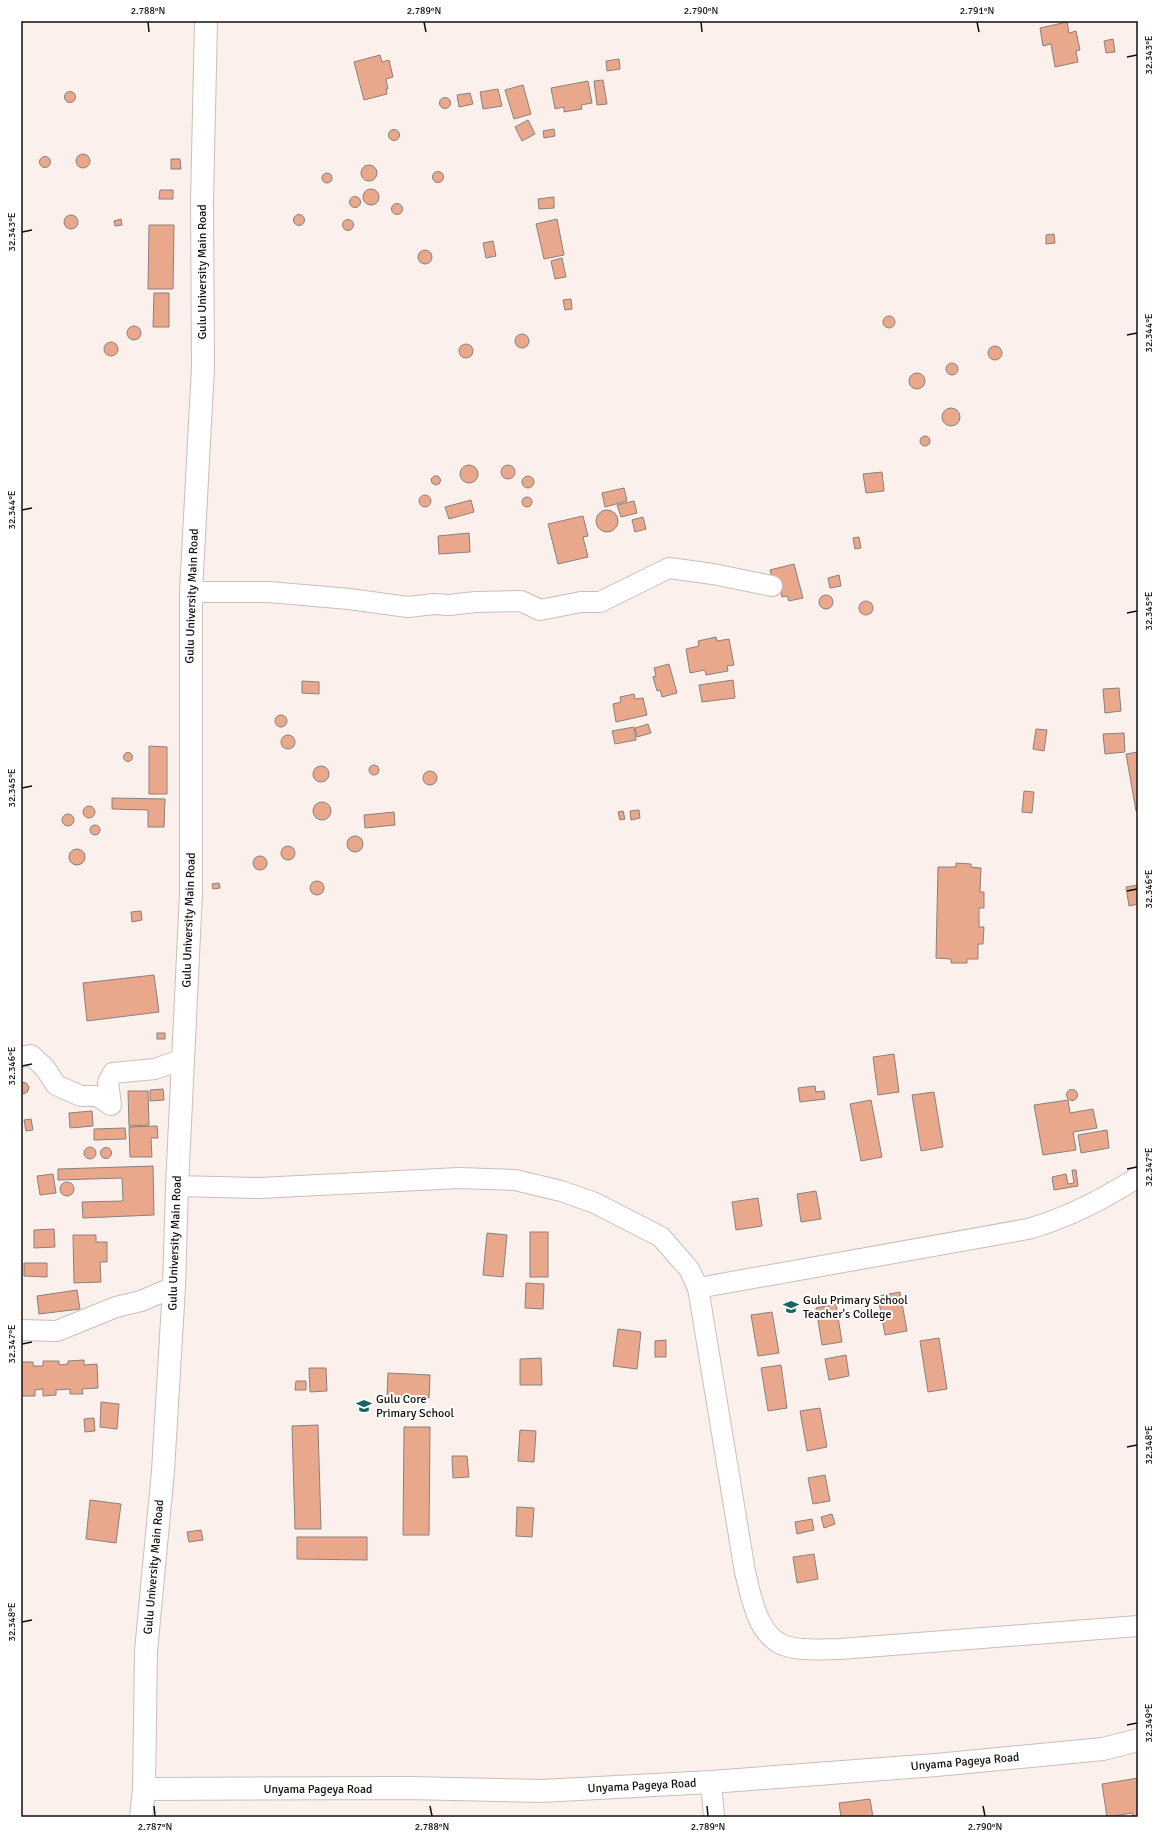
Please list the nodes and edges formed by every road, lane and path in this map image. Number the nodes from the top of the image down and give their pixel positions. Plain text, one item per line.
1 (206, 21) edge
2 (772, 586) dead end
3 (191, 592) junction
4 (21, 1057) edge
5 (183, 1059) junction
6 (1138, 1176) edge
7 (177, 1186) junction
8 (174, 1287) junction
9 (698, 1288) junction
10 (21, 1330) edge
11 (1138, 1626) edge
12 (1138, 1740) edge
13 (711, 1782) junction
14 (144, 1789) junction
15 (141, 1817) edge
16 (714, 1817) edge

1 - 3 street, Gulu University Main Road
2 - 3 street
3 - 5 street, Gulu University Main Road
4 - 5 street
5 - 7 street, Gulu University Main Road
6 - 9 street
7 - 8 street, Gulu University Main Road
7 - 9 street
8 - 10 street
8 - 14 street, Gulu University Main Road
9 - 11 street
12 - 13 street, Unyama Pageya Road
13 - 14 street, Unyama Pageya Road
13 - 16 street
14 - 15 street, Gulu University Main Road

